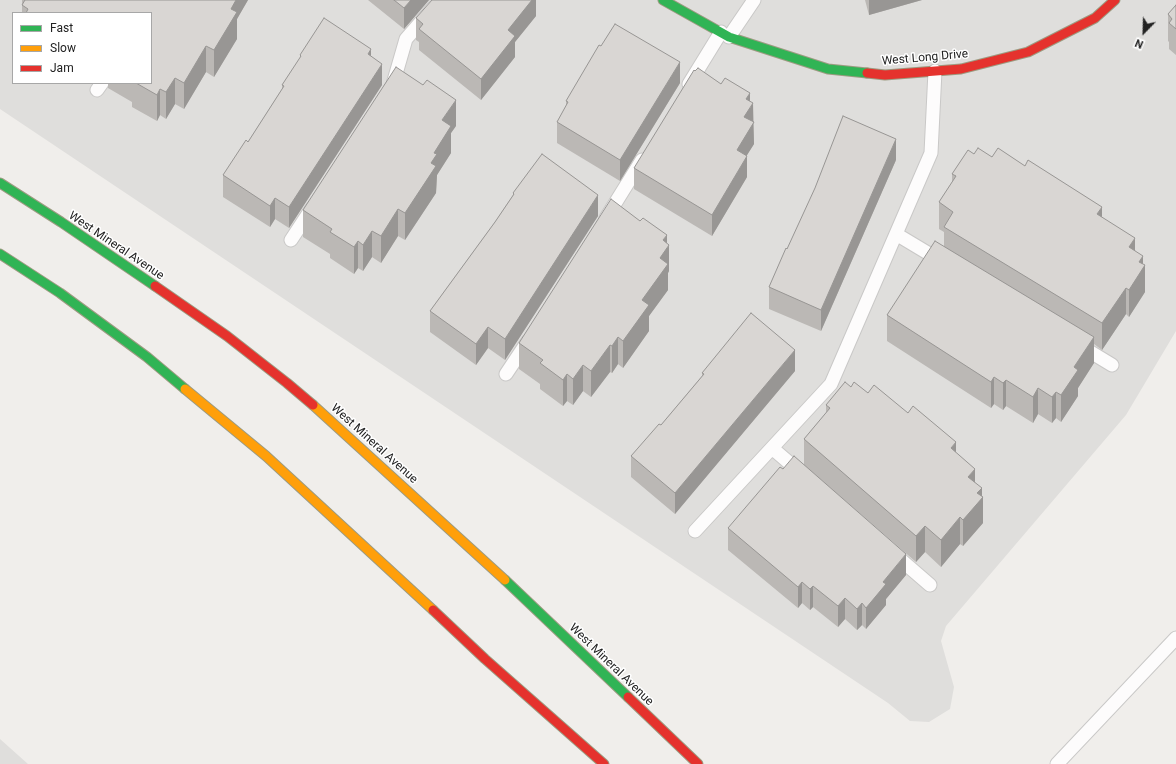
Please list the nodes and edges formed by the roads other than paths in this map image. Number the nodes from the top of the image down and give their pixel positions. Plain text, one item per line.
1 (440, 0) edge
2 (663, 0) edge
3 (754, 0) edge
4 (1115, 0) edge
5 (725, 35) junction
6 (935, 71) junction
7 (388, 92) edge
8 (684, 93) edge
9 (650, 147) edge
10 (0, 183) edge
11 (321, 195) edge
12 (601, 228) edge
13 (896, 234) junction
14 (291, 240) dead end
15 (0, 254) edge
16 (950, 267) edge
17 (536, 327) edge
18 (1071, 341) edge
19 (1112, 365) dead end
20 (506, 374) dead end
21 (772, 448) junction
22 (813, 483) edge
23 (695, 531) dead end
24 (883, 544) edge
25 (930, 585) dead end
26 (1176, 638) edge
27 (604, 764) edge
28 (698, 764) edge
29 (1056, 764) edge

1 - 7 lane
2 - 5 main road, West Long Drive
3 - 5 lane
4 - 6 main road, West Long Drive
5 - 6 main road, West Long Drive
5 - 8 lane
6 - 13 lane
9 - 12 lane
10 - 28 main road, West Mineral Avenue
11 - 14 lane
13 - 16 lane
13 - 21 lane
15 - 27 main road
17 - 20 lane
18 - 19 lane
21 - 22 lane
21 - 23 lane
24 - 25 lane
26 - 29 lane

